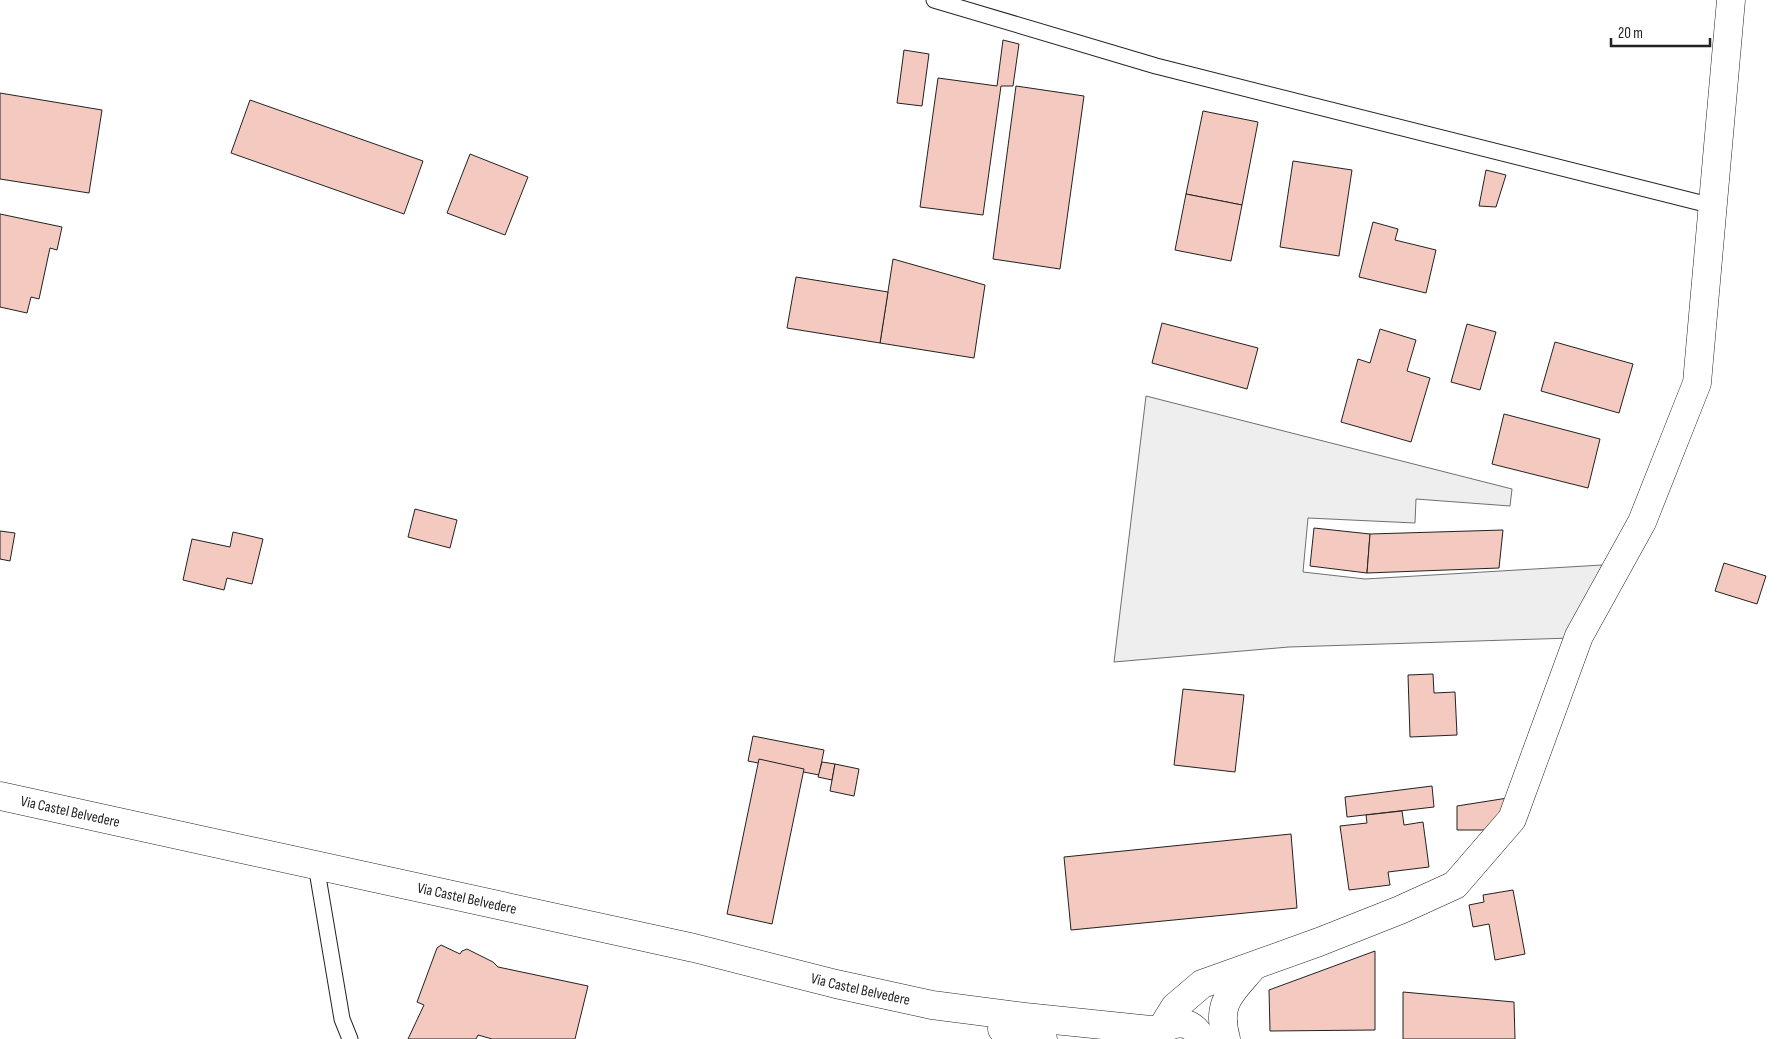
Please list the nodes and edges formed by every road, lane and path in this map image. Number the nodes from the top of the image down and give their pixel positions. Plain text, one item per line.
1 (934, 0) edge
2 (1731, 0) edge
3 (1713, 206) junction
4 (0, 796) edge
5 (316, 865) junction
6 (1253, 967) junction
7 (932, 1005) junction
8 (1158, 1035) edge
9 (350, 1039) edge
10 (1043, 1039) edge
11 (1201, 1039) edge
12 (1226, 1039) edge

1 - 3 lane
2 - 3 street
3 - 6 street
4 - 5 street, Via Castel Belvedere
5 - 7 street, Via Castel Belvedere
5 - 9 lane
6 - 8 street
6 - 12 street
7 - 8 street
7 - 10 street
8 - 11 street

